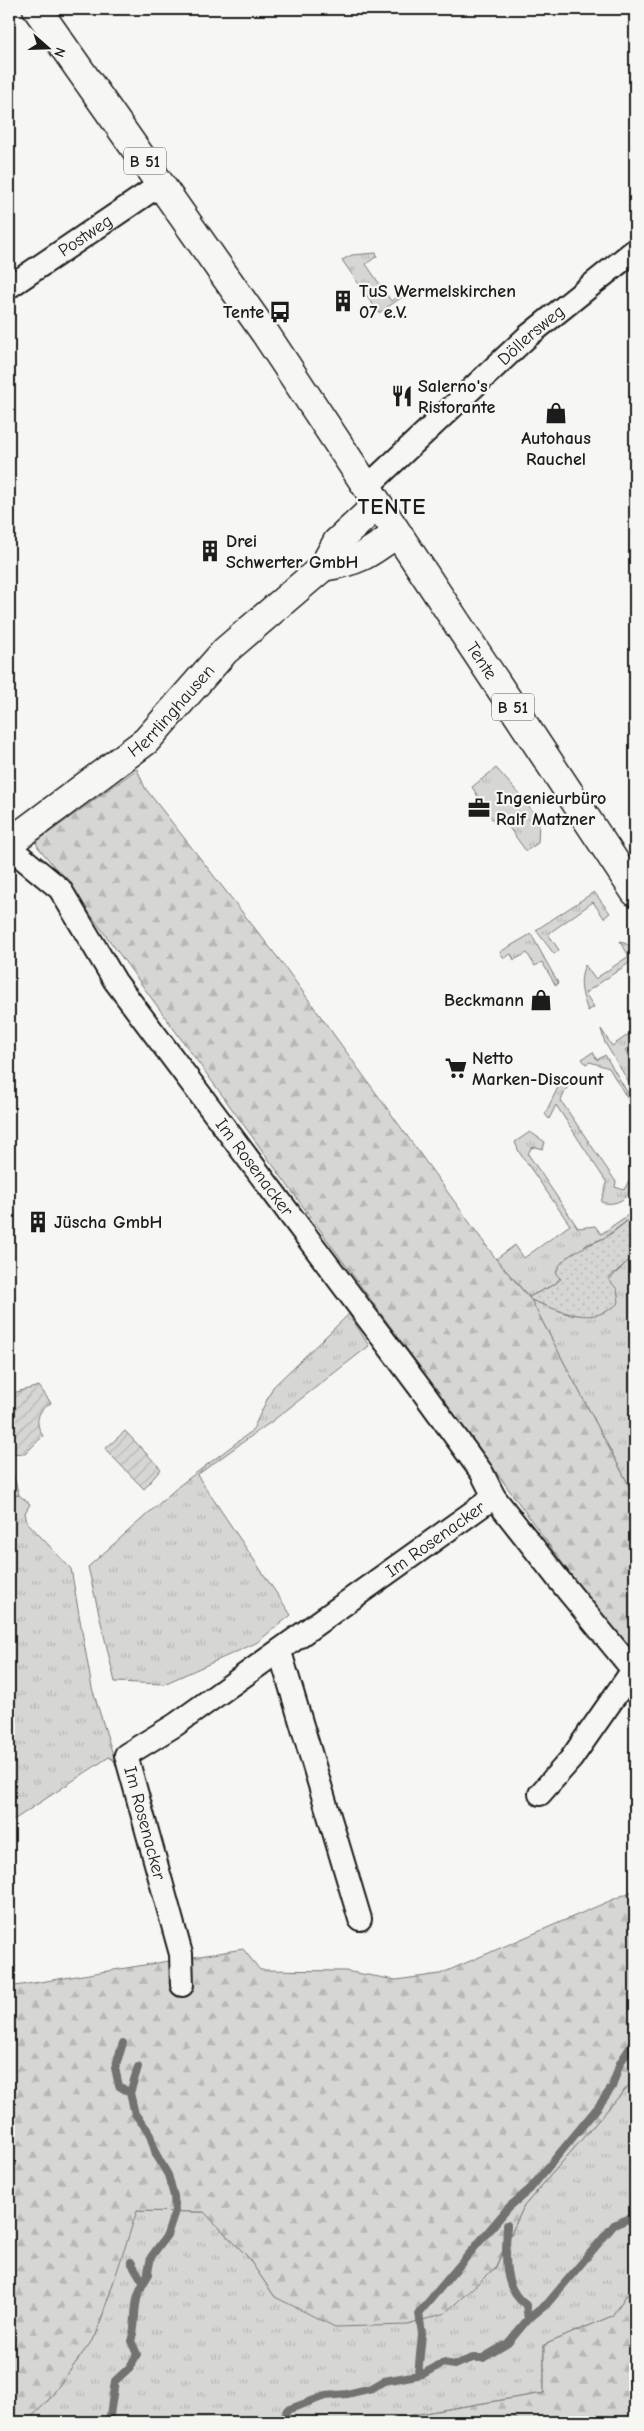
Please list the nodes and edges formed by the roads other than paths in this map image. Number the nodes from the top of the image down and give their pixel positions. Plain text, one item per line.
1 (37, 9) edge
2 (162, 184) junction
3 (635, 250) edge
4 (9, 287) edge
5 (371, 496) junction
6 (396, 534) junction
7 (323, 567) junction
8 (15, 839) edge
9 (635, 892) edge
10 (494, 1497) junction
11 (280, 1652) junction
12 (634, 1672) edge
13 (540, 1794) dead end
14 (360, 1919) dead end
15 (182, 1985) dead end

1 - 2 main road, Tente / B 51
2 - 4 street, Postweg
2 - 5 main road, Tente / B 51
3 - 5 street, Döllersweg
5 - 6 main road, Tente / B 51
5 - 7 main road, Herrlinghausen
6 - 7 main road
6 - 9 main road, Tente / B 51
7 - 8 main road, Herrlinghausen
8 - 10 street, Im Rosenacker
10 - 11 street, Im Rosenacker
10 - 12 street, Im Rosenacker
11 - 14 street
11 - 15 street, Im Rosenacker
12 - 13 street, Im Rosenacker

